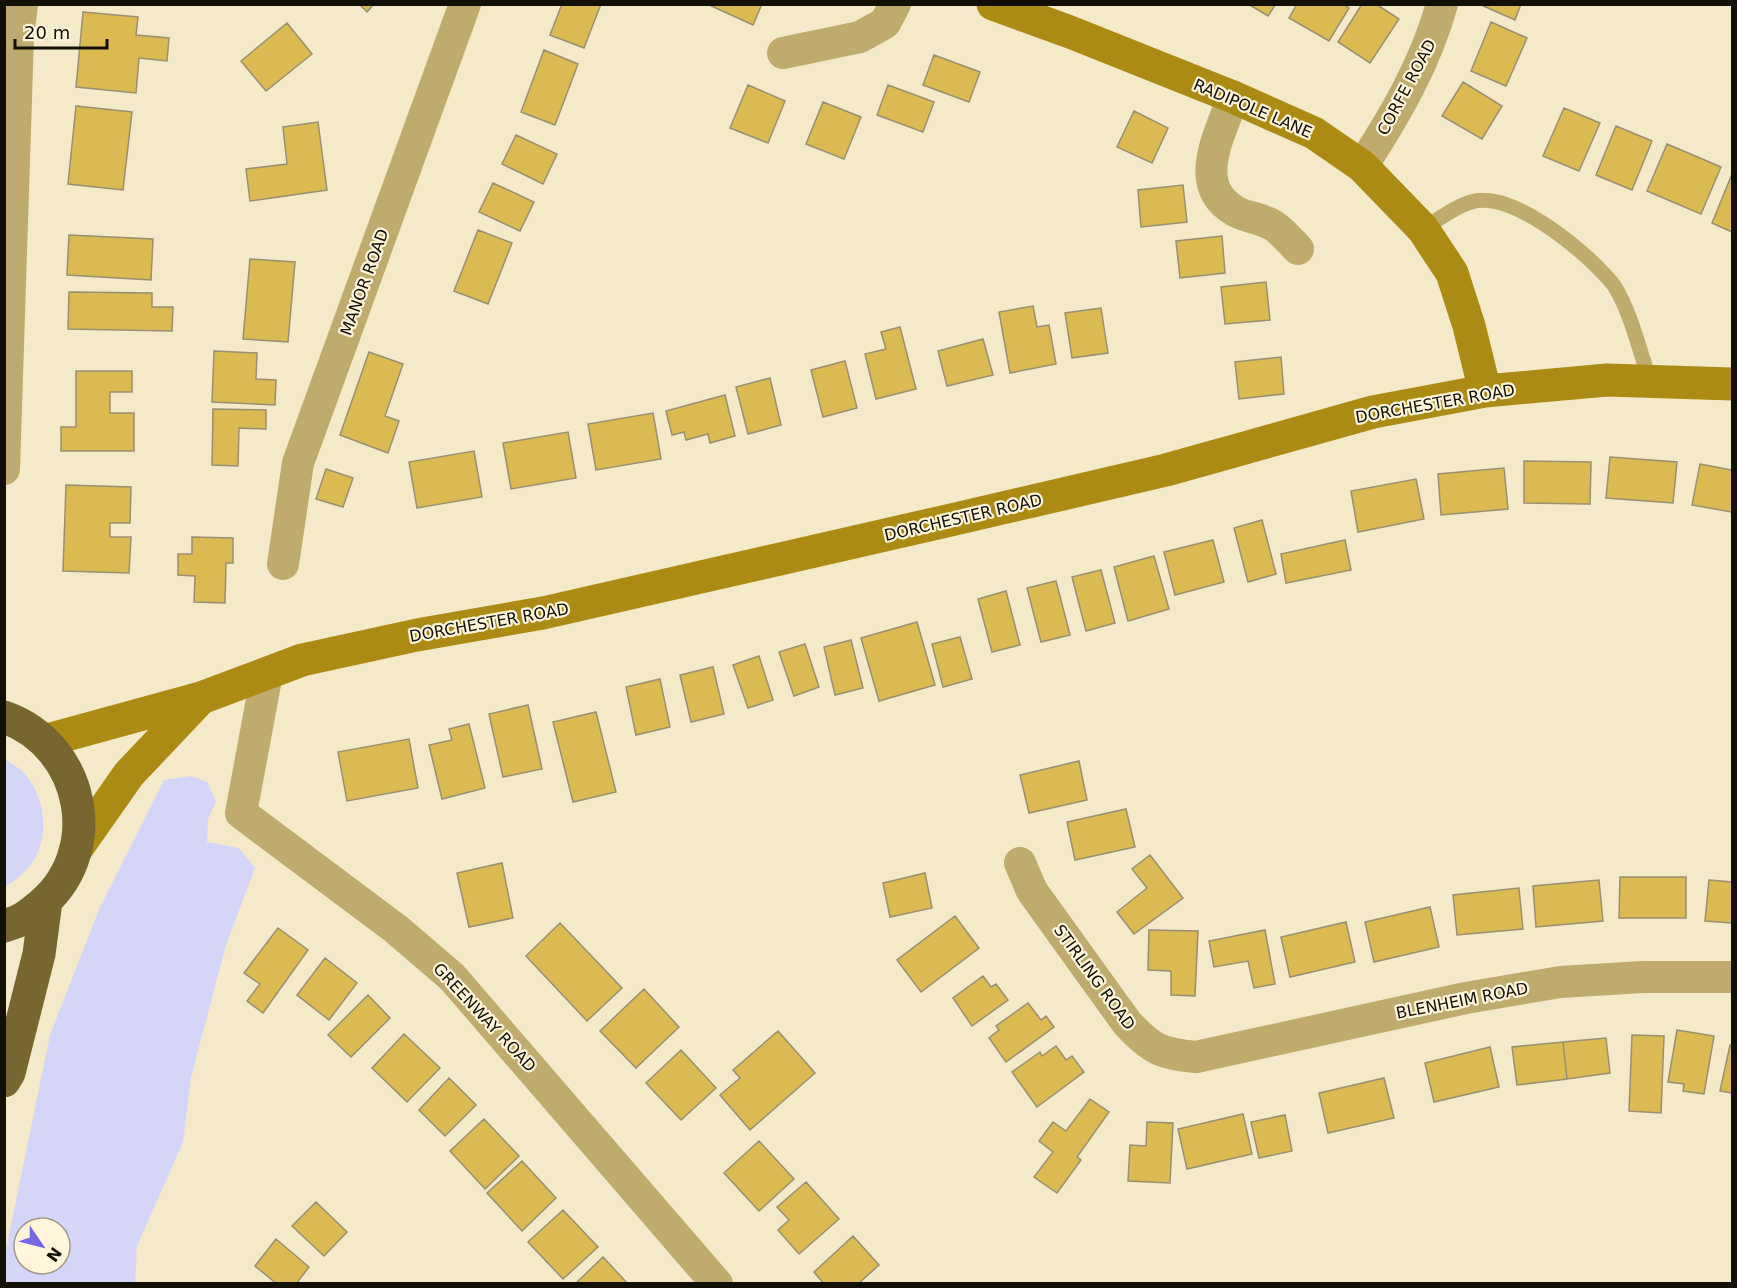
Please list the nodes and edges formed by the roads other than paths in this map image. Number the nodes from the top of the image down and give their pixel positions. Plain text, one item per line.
1 (22, 4) edge
2 (465, 4) edge
3 (894, 4) edge
4 (993, 4) edge
5 (1442, 4) edge
6 (783, 53) dead end
7 (1233, 97) junction
8 (1362, 166) junction
9 (1423, 229) junction
10 (1298, 249) dead end
11 (1650, 381) junction
12 (1732, 384) edge
13 (1485, 392) junction
14 (4, 469) edge
15 (283, 564) dead end
16 (267, 672) junction
17 (201, 698) junction
18 (4, 717) edge
19 (44, 741) junction
20 (75, 851) junction
21 (1020, 863) dead end
22 (46, 901) junction
23 (4, 926) edge
24 (1732, 977) edge
25 (1196, 1057) joint
26 (4, 1081) edge
27 (717, 1284) edge

1 - 14 street
2 - 15 street, MANOR ROAD
3 - 6 street
4 - 7 main road, RADIPOLE LANE
5 - 8 street, CORFE ROAD
7 - 8 main road, RADIPOLE LANE
7 - 10 street
8 - 9 main road, RADIPOLE LANE
9 - 11 lane
9 - 13 main road, RADIPOLE LANE
11 - 12 main road, DORCHESTER ROAD
11 - 13 main road, DORCHESTER ROAD
13 - 16 main road, DORCHESTER ROAD
16 - 17 main road, DORCHESTER ROAD
16 - 27 street, GREENWAY ROAD
17 - 19 main road, DORCHESTER ROAD
17 - 20 main road, DORCHESTER ROAD
18 - 19 highway
19 - 20 highway
20 - 22 highway
21 - 25 street, STIRLING ROAD
22 - 23 highway
22 - 26 highway
24 - 25 street, BLENHEIM ROAD

